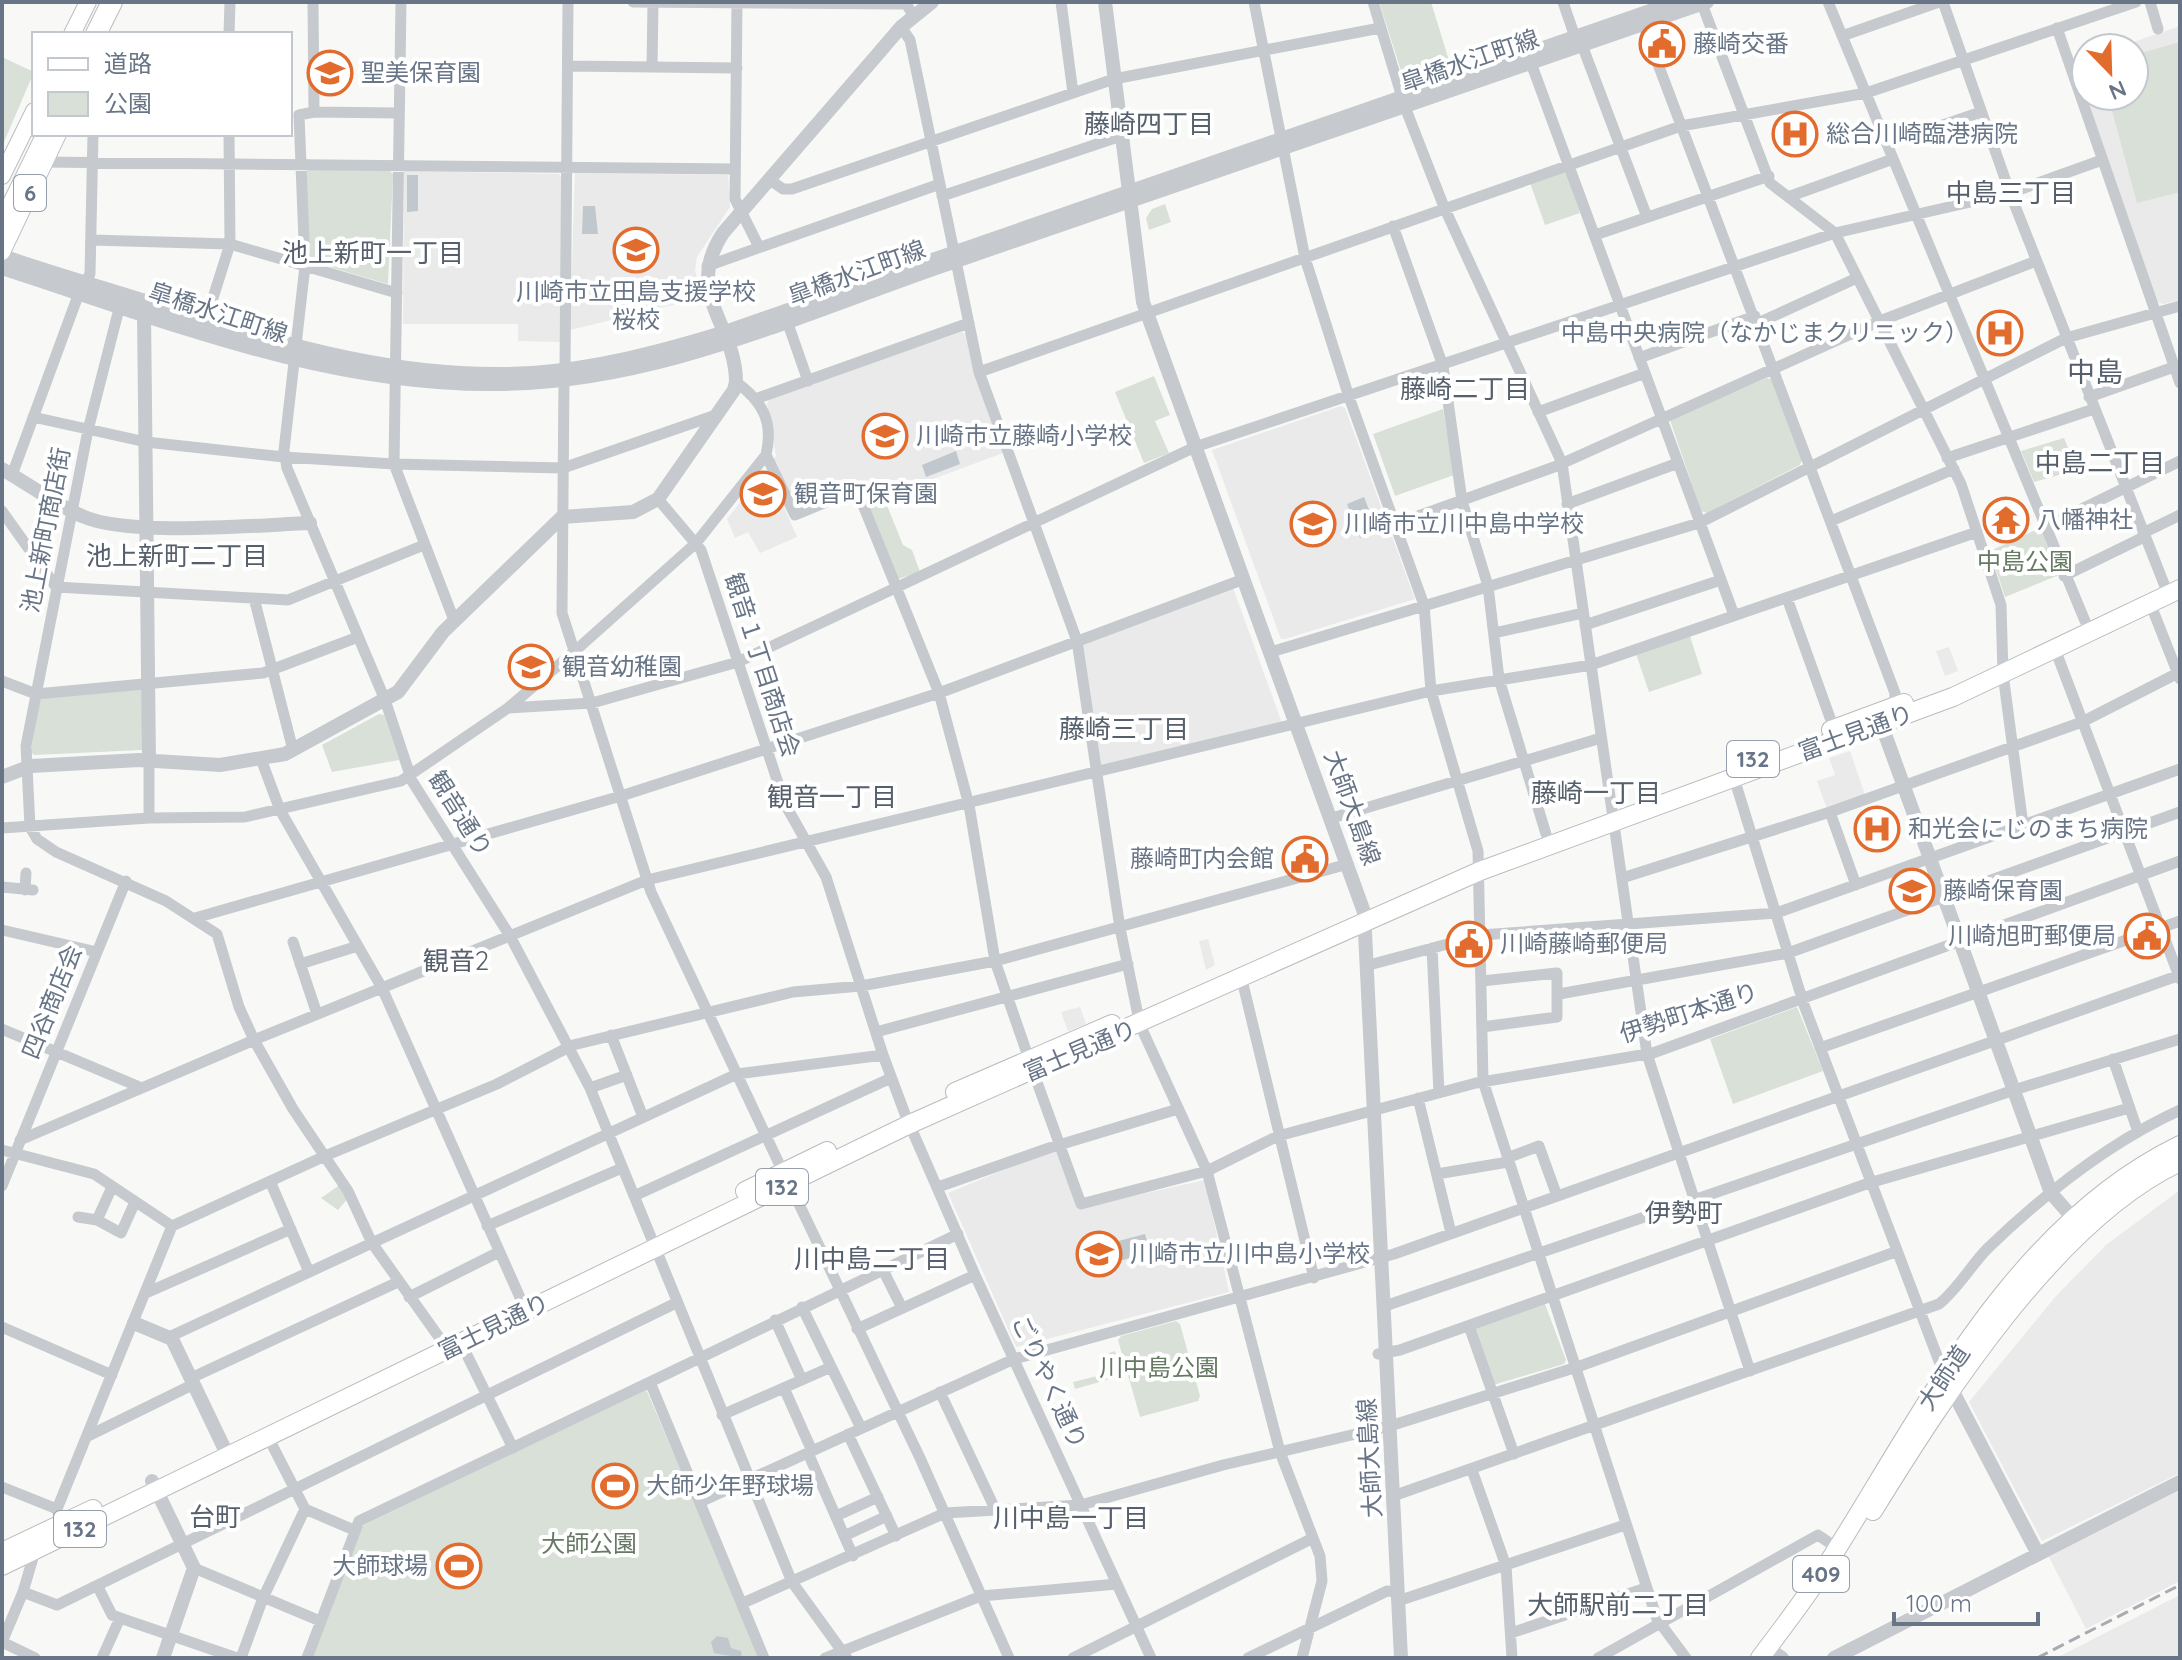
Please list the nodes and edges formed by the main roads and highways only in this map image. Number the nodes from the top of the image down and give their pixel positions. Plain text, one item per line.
1 (88, 2) edge
2 (98, 2) edge
3 (112, 2) edge
4 (122, 2) edge
5 (73, 32) edge
6 (84, 32) edge
7 (97, 32) edge
8 (107, 32) edge
9 (32, 115) edge
10 (33, 136) edge
11 (46, 136) edge
12 (57, 136) edge
13 (2, 176) edge
14 (2, 199) edge
15 (2, 226) edge
16 (2, 254) edge
17 (2173, 586) edge
18 (2002, 669) junction
19 (1890, 715) junction
20 (1613, 817) junction
21 (1480, 866) junction
22 (1365, 917) junction
23 (1139, 1019) junction
24 (2180, 1145) edge
25 (2180, 1162) edge
26 (2079, 1225) junction
27 (653, 1244) junction
28 (1948, 1381) junction
29 (226, 1451) junction
30 (154, 1486) junction
31 (2, 1552) edge
32 (2, 1566) edge
33 (1772, 1657) edge

1 - 5 main road
2 - 6 highway
3 - 7 highway
4 - 8 main road
9 - 13 main road, 6
10 - 14 highway
11 - 15 highway
12 - 16 main road, 6
17 - 18 highway, 富士見通り / 132
17 - 18 highway, 富士見通り / 132
18 - 19 highway, 富士見通り / 132
19 - 20 highway, 富士見通り / 132
19 - 20 highway, 富士見通り / 132
20 - 21 highway, 富士見通り / 132
20 - 21 highway, 富士見通り / 132
21 - 22 highway, 富士見通り / 132
22 - 23 highway, 富士見通り / 132
22 - 23 highway, 富士見通り / 132
23 - 27 highway, 富士見通り / 132
24 - 26 highway, 大師道 / 409
25 - 26 highway, 大師道 / 409
26 - 28 highway, 大師道 / 409
27 - 29 highway, 富士見通り / 132
27 - 29 highway, 富士見通り / 132
28 - 33 highway, 大師道 / 409
28 - 33 highway, 大師道 / 409
29 - 30 highway, 富士見通り / 132
30 - 31 highway, 富士見通り / 132
30 - 32 highway, 富士見通り / 132

